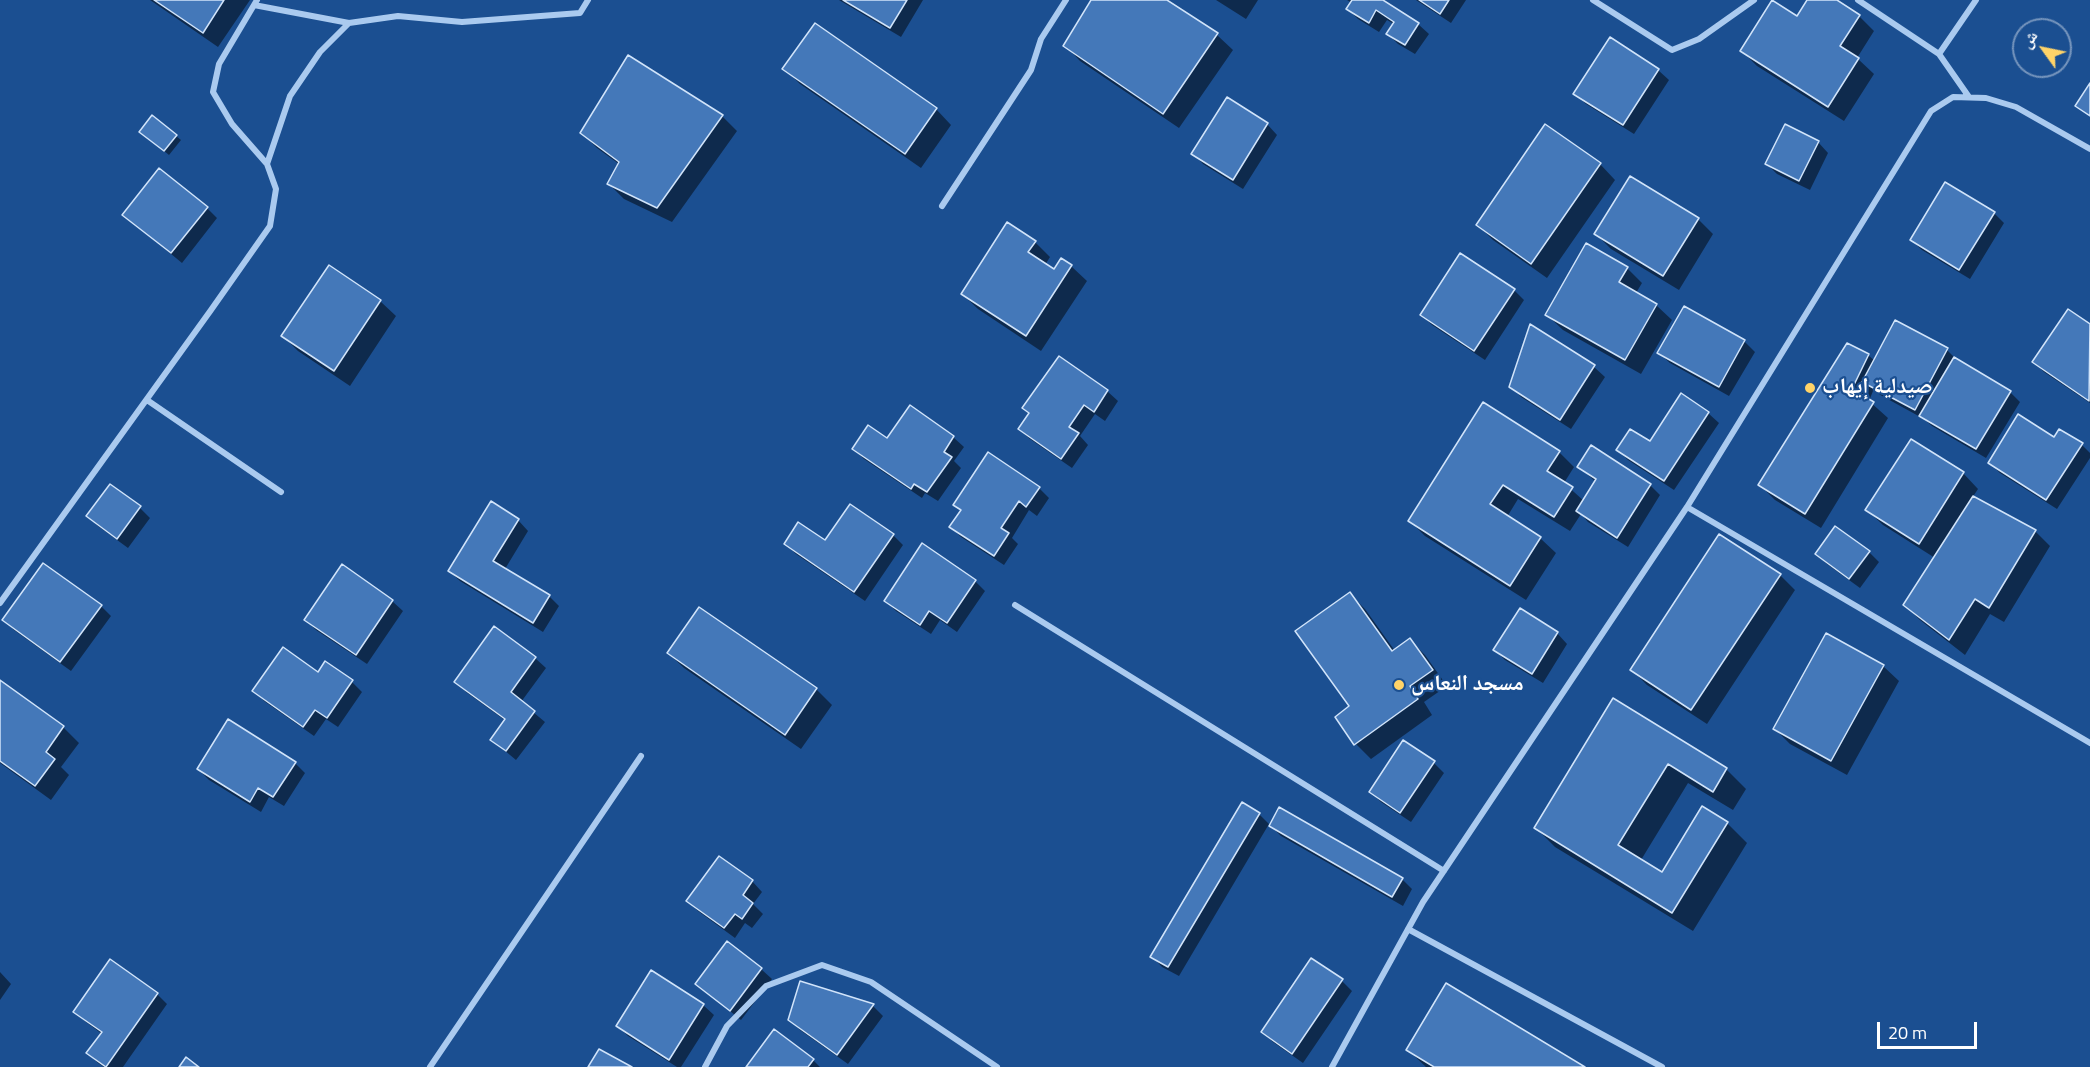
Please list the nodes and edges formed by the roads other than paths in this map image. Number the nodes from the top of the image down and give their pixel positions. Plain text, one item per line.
1 (588, 0) edge
2 (1066, 0) edge
3 (1593, 0) edge
4 (1754, 0) edge
5 (1858, 0) edge
6 (1976, 0) edge
7 (255, 2) edge
8 (349, 23) junction
9 (1939, 54) junction
10 (1969, 97) junction
11 (2090, 148) edge
12 (267, 164) junction
13 (942, 206) dead end
14 (147, 400) junction
15 (281, 492) dead end
16 (1687, 507) junction
17 (0, 603) edge
18 (1015, 605) dead end
19 (2090, 743) edge
20 (641, 756) dead end
21 (1444, 871) junction
22 (1408, 929) junction
23 (430, 1067) edge
24 (705, 1067) edge
25 (997, 1067) edge
26 (1332, 1067) edge
27 (1662, 1067) edge

1 - 8 street
2 - 13 street
3 - 4 street
5 - 9 street
6 - 9 street
7 - 8 street
7 - 12 street
8 - 12 street
9 - 10 street
10 - 11 street
10 - 16 street
12 - 14 street
14 - 15 street
14 - 17 street
16 - 19 street
16 - 21 street
18 - 21 street
20 - 23 street
21 - 22 street
22 - 26 street
22 - 27 street
24 - 25 street

